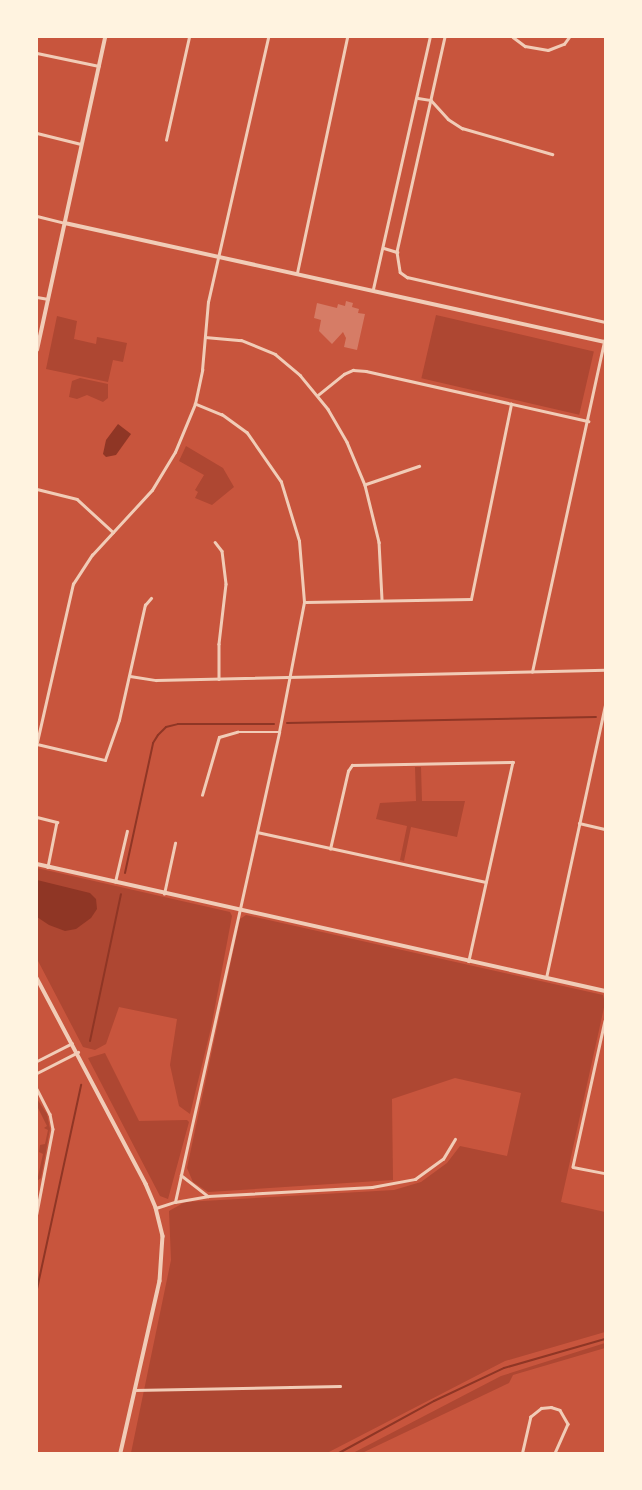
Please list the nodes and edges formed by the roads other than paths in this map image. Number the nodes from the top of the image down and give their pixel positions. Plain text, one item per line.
1 (105, 37) edge
2 (189, 37) edge
3 (268, 37) edge
4 (347, 37) edge
5 (430, 37) edge
6 (445, 37) edge
7 (513, 37) edge
8 (569, 37) edge
9 (37, 52) edge
10 (99, 66) junction
11 (418, 98) junction
12 (431, 100) junction
13 (37, 133) edge
14 (166, 140) dead end
15 (82, 144) junction
16 (552, 154) dead end
17 (37, 216) edge
18 (65, 223) junction
19 (384, 248) junction
20 (397, 253) junction
21 (219, 257) junction
22 (296, 274) junction
23 (372, 290) junction
24 (37, 297) edge
25 (48, 299) junction
26 (605, 322) edge
27 (205, 337) junction
28 (605, 341) edge
29 (37, 350) edge
30 (317, 395) junction
31 (195, 404) junction
32 (511, 404) junction
33 (588, 421) junction
34 (419, 466) dead end
35 (365, 485) junction
36 (37, 489) edge
37 (114, 533) junction
38 (215, 542) dead end
39 (150, 598) dead end
40 (382, 600) junction
41 (304, 602) junction
42 (605, 670) edge
43 (532, 672) junction
44 (130, 676) junction
45 (290, 677) junction
46 (219, 679) junction
47 (605, 705) edge
48 (279, 732) junction
49 (37, 743) edge
50 (202, 795) dead end
51 (37, 817) edge
52 (579, 823) junction
53 (605, 829) edge
54 (127, 831) dead end
55 (257, 832) junction
56 (175, 843) dead end
57 (330, 849) junction
58 (37, 864) edge
59 (48, 867) junction
60 (114, 883) junction
61 (486, 883) junction
62 (164, 894) junction
63 (240, 910) junction
64 (469, 961) junction
65 (37, 978) edge
66 (546, 978) junction
67 (605, 991) edge
68 (605, 1021) edge
69 (72, 1043) junction
70 (78, 1052) junction
71 (37, 1061) edge
72 (37, 1073) edge
73 (37, 1088) edge
74 (455, 1139) dead end
75 (605, 1174) edge
76 (181, 1175) junction
77 (37, 1184) edge
78 (43, 1185) junction
79 (208, 1196) junction
80 (175, 1202) junction
81 (156, 1208) junction
82 (37, 1213) edge
83 (340, 1386) dead end
84 (134, 1390) junction
85 (121, 1453) edge
86 (522, 1453) edge
87 (555, 1453) edge

1 - 10 street
2 - 14 street
3 - 21 street
4 - 22 street
5 - 11 street
6 - 12 street
7 - 8 street
9 - 10 street
10 - 15 street
11 - 12 street
11 - 19 street
12 - 16 street
12 - 20 street
13 - 15 street
15 - 18 street
17 - 18 street
18 - 21 street
18 - 25 street
19 - 20 street
19 - 23 street
20 - 26 street
21 - 22 street
21 - 27 street
22 - 23 street
23 - 28 street
24 - 25 street
25 - 29 street
27 - 30 street
27 - 31 street
28 - 33 street
30 - 32 street
30 - 35 street
31 - 37 street
31 - 41 street
32 - 33 street
32 - 40 street
33 - 43 street
34 - 35 street
35 - 40 street
36 - 37 street
37 - 49 street
38 - 46 street
39 - 44 street
40 - 41 street
41 - 45 street
42 - 43 street
43 - 45 street
44 - 46 street
44 - 49 street
45 - 46 street
45 - 48 street
47 - 52 street
48 - 50 street
48 - 55 street
51 - 59 street
52 - 53 street
52 - 66 street
54 - 60 street
55 - 57 street
55 - 63 street
56 - 62 street
57 - 61 street
57 - 61 street
58 - 59 street
59 - 60 street
60 - 62 street
61 - 64 street
62 - 63 street
63 - 64 street
63 - 76 street
64 - 66 street
65 - 69 street
66 - 67 street
68 - 75 street
69 - 70 street
69 - 71 street
70 - 72 street
70 - 81 street
73 - 78 street
74 - 79 street
76 - 79 street
76 - 80 street
77 - 78 street
78 - 82 street
79 - 80 street
80 - 81 street
81 - 84 street
83 - 84 street
84 - 85 street
86 - 87 street

